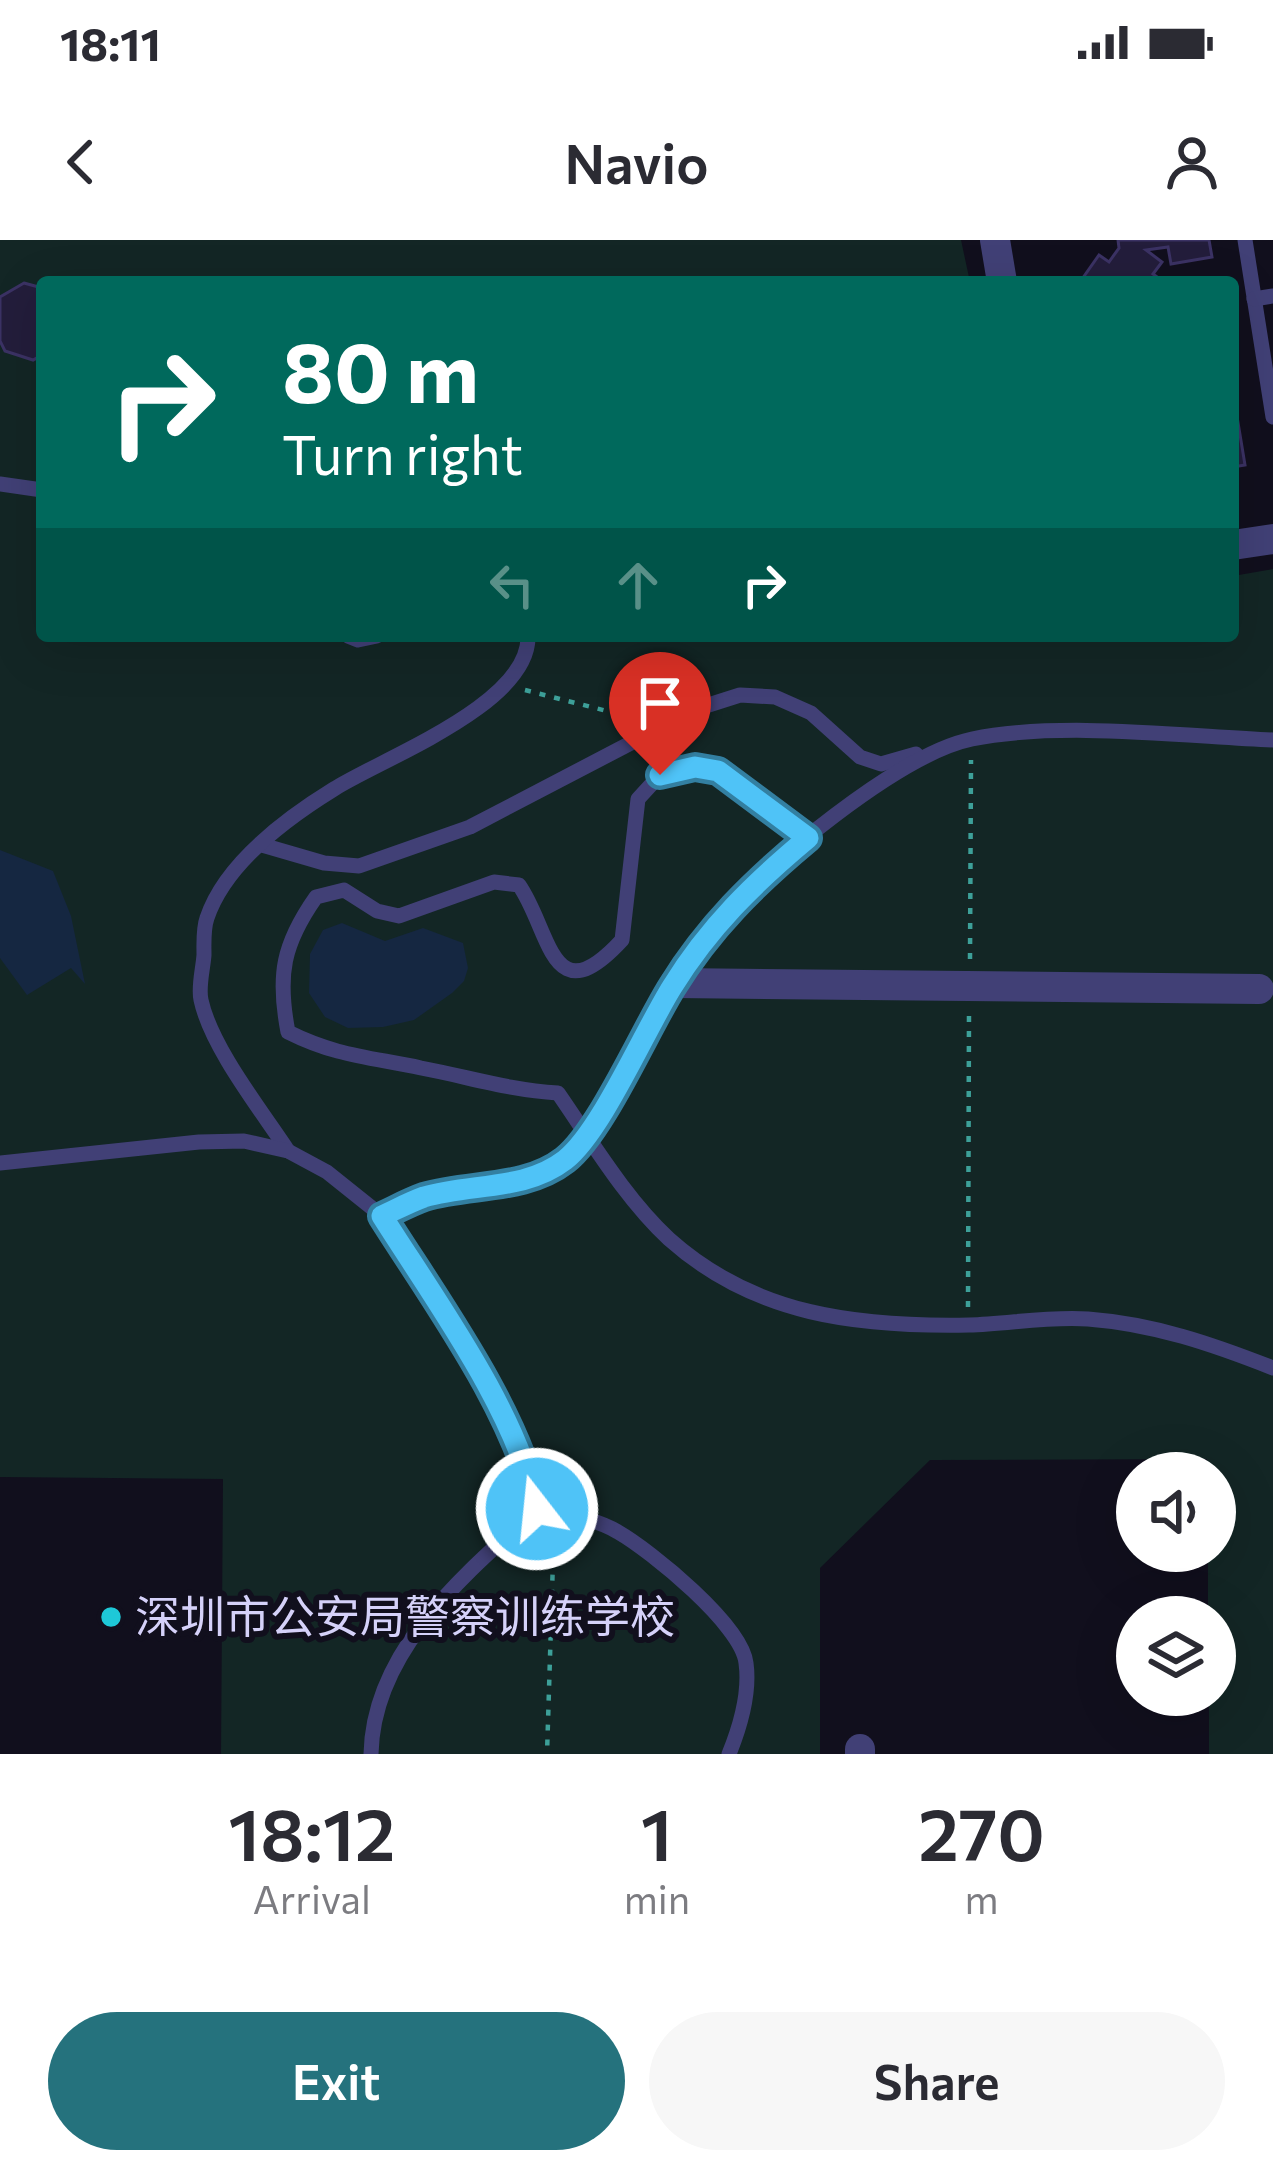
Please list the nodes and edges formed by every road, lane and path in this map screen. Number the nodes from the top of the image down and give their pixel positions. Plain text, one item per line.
1 (995, 240) edge
2 (1245, 240) edge
3 (1001, 276) edge
4 (1273, 296) edge
5 (1254, 299) junction
6 (1273, 417) edge
7 (0, 484) edge
8 (36, 489) edge
9 (1273, 538) edge
10 (1239, 544) edge
11 (528, 642) edge
12 (508, 685) junction
13 (662, 726) junction
14 (971, 739) junction
15 (1273, 740) edge
16 (950, 745) junction
17 (808, 838) junction
18 (262, 845) junction
19 (674, 983) junction
20 (970, 986) junction
21 (1259, 989) dead end
22 (588, 1136) junction
23 (288, 1151) junction
24 (0, 1163) edge
25 (382, 1216) junction
26 (968, 1325) junction
27 (1273, 1368) edge
28 (537, 1509) junction
29 (371, 1754) edge
30 (547, 1754) edge
31 (729, 1754) edge

1 - 3 street
2 - 5 lane
4 - 5 lane
5 - 6 lane
7 - 8 lane
9 - 10 street
11 - 12 lane
12 - 13 path
12 - 18 lane
13 - 16 lane
13 - 18 lane
14 - 15 lane
14 - 16 lane
14 - 20 path
16 - 17 lane
17 - 19 lane
17 - 22 lane
18 - 23 lane
19 - 20 street
19 - 22 lane
20 - 21 street
20 - 26 path
22 - 25 lane
22 - 26 lane
23 - 24 lane
23 - 25 lane
25 - 28 lane
26 - 27 lane
28 - 29 lane
28 - 30 path
28 - 31 lane

